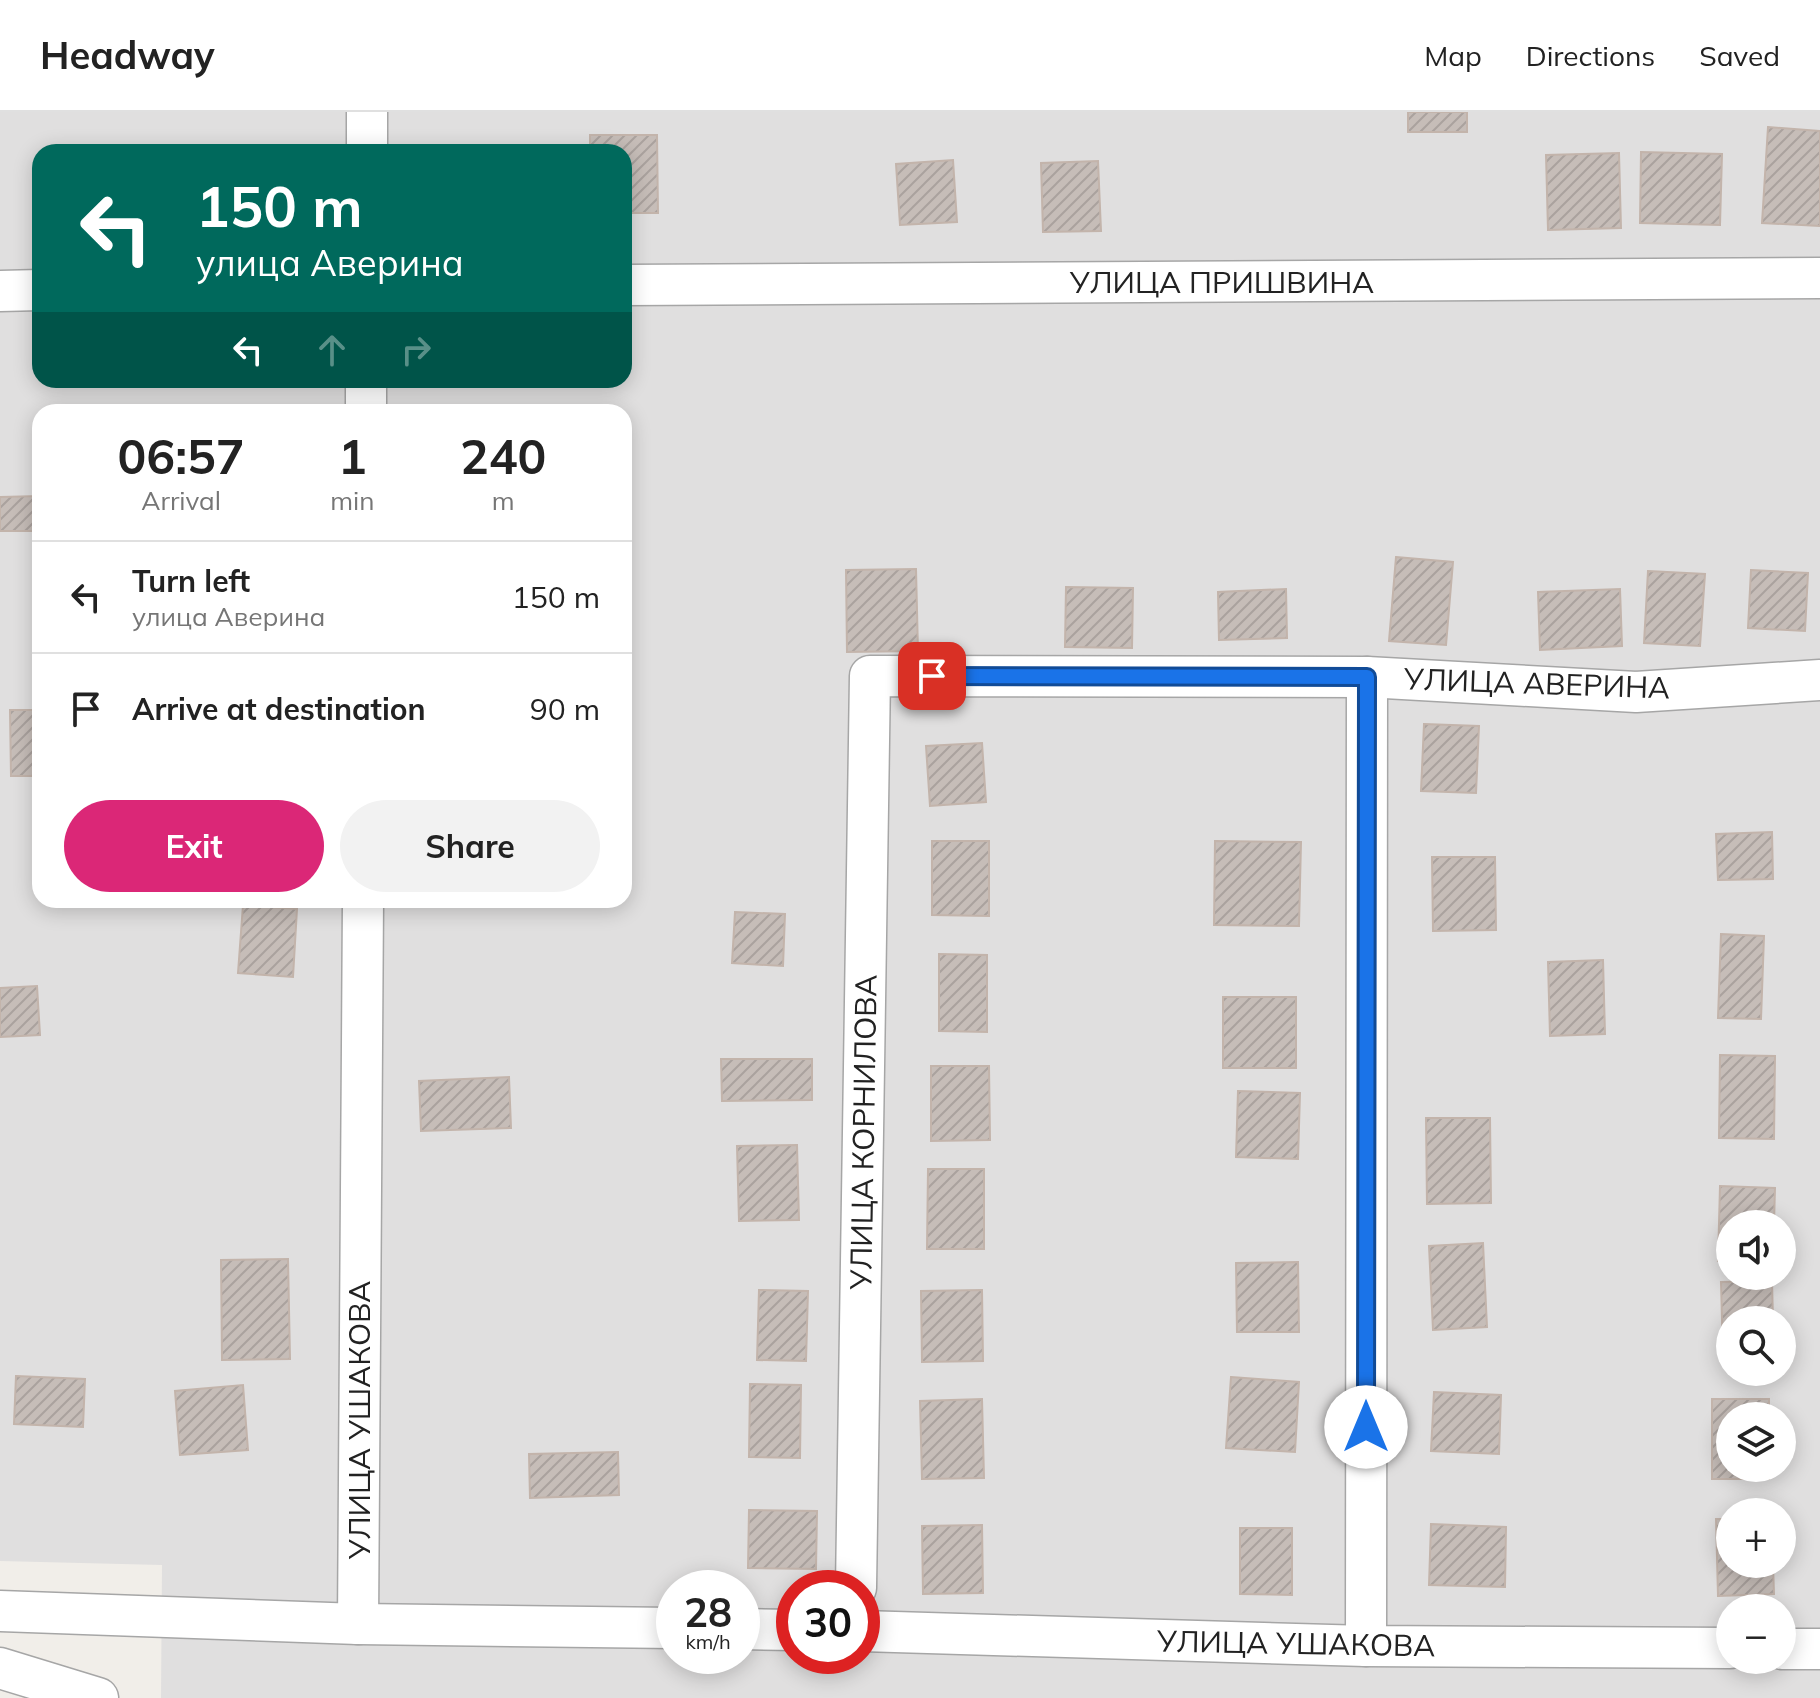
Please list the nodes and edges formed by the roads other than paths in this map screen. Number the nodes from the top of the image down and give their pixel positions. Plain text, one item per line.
1 (367, 112) edge
2 (367, 144) edge
3 (1820, 278) edge
4 (632, 285) edge
5 (32, 290) edge
6 (0, 291) edge
7 (870, 676) joint
8 (1367, 677) junction
9 (1820, 680) edge
10 (363, 908) edge
11 (856, 1570) edge
12 (0, 1611) edge
13 (358, 1624) junction
14 (656, 1628) edge
15 (880, 1632) edge
16 (1366, 1646) junction
17 (1716, 1648) edge
18 (1796, 1649) edge
19 (1820, 1649) edge
20 (0, 1668) edge
21 (98, 1698) edge

1 - 2 street
3 - 4 street, УЛИЦА ПРИШВИНА
5 - 6 street
7 - 8 street, УЛИЦА АВЕРИНА
7 - 11 street, УЛИЦА КОРНИЛОВА
8 - 9 street, УЛИЦА АВЕРИНА
8 - 16 street
10 - 13 street, УЛИЦА УШАКОВА
12 - 13 street
13 - 14 street
15 - 16 street, УЛИЦА УШАКОВА
16 - 17 street, УЛИЦА УШАКОВА
18 - 19 street
20 - 21 street

